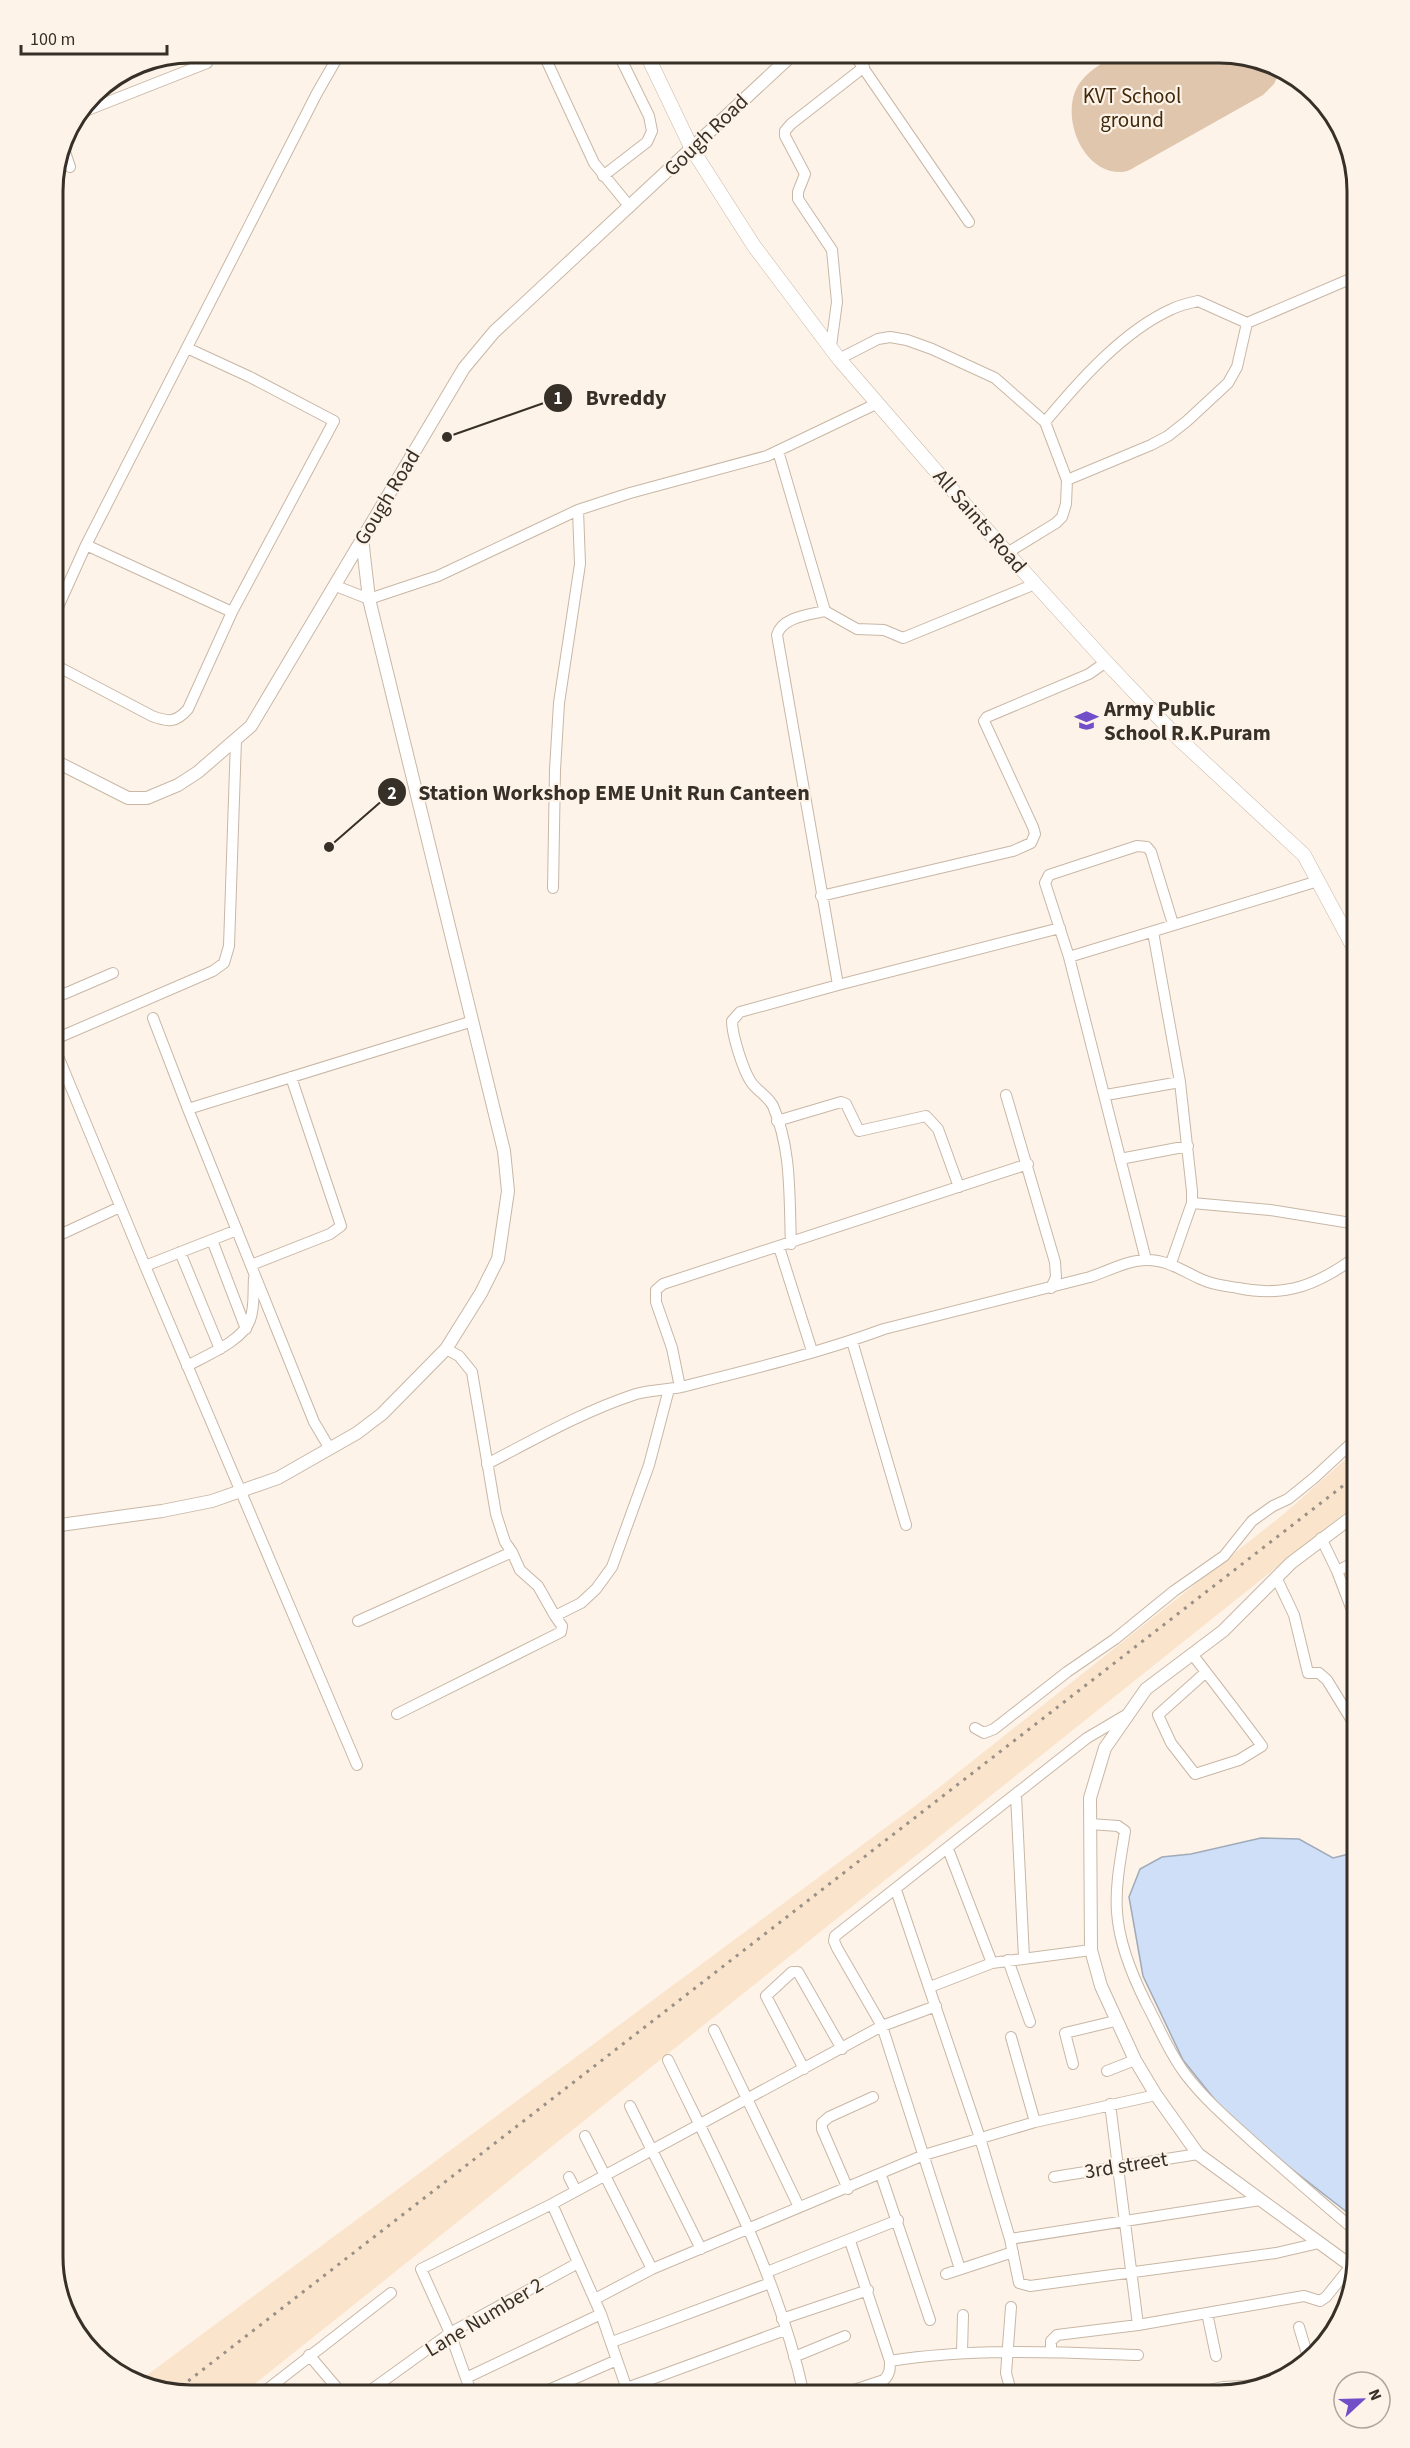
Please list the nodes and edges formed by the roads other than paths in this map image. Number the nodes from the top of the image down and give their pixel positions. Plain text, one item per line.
1 (207, 63) dead end
2 (334, 63) edge
3 (548, 63) edge
4 (623, 63) edge
5 (651, 63) edge
6 (783, 63) edge
7 (861, 63) edge
8 (864, 67) junction
9 (95, 107) edge
10 (692, 149) junction
11 (67, 159) edge
12 (69, 167) dead end
13 (603, 176) junction
14 (630, 207) junction
15 (969, 222) dead end
16 (1347, 281) edge
17 (1247, 323) junction
18 (831, 346) junction
19 (187, 348) junction
20 (839, 359) junction
21 (878, 403) junction
22 (1045, 422) junction
23 (778, 451) junction
24 (1067, 480) junction
25 (578, 510) junction
26 (362, 538) junction
27 (86, 545) junction
28 (1007, 553) junction
29 (1035, 584) junction
30 (336, 586) junction
31 (63, 596) edge
32 (369, 598) junction
33 (825, 611) junction
34 (232, 612) junction
35 (1106, 662) junction
36 (63, 669) edge
37 (237, 740) junction
38 (63, 765) edge
39 (1318, 881) junction
40 (553, 888) dead end
41 (821, 896) junction
42 (1173, 924) junction
43 (1060, 928) junction
44 (1153, 932) junction
45 (1347, 934) edge
46 (1069, 957) junction
47 (113, 973) dead end
48 (838, 985) junction
49 (63, 994) edge
50 (153, 1018) dead end
51 (473, 1021) junction
52 (63, 1038) edge
53 (63, 1067) edge
54 (291, 1077) junction
55 (1180, 1082) junction
56 (1006, 1095) dead end
57 (1106, 1095) junction
58 (188, 1109) junction
59 (777, 1121) junction
60 (1188, 1146) junction
61 (1120, 1159) junction
62 (1028, 1164) junction
63 (959, 1187) junction
64 (1192, 1203) junction
65 (120, 1207) junction
66 (1347, 1222) edge
67 (237, 1230) junction
68 (63, 1233) edge
69 (212, 1240) junction
70 (791, 1244) junction
71 (779, 1247) junction
72 (180, 1252) junction
73 (1146, 1260) junction
74 (1171, 1263) junction
75 (1347, 1263) edge
76 (145, 1266) junction
77 (253, 1269) junction
78 (1051, 1288) junction
79 (246, 1329) junction
80 (852, 1341) junction
81 (220, 1349) junction
82 (446, 1349) junction
83 (812, 1351) junction
84 (187, 1365) junction
85 (675, 1388) junction
86 (1347, 1448) edge
87 (330, 1449) junction
88 (487, 1464) junction
89 (240, 1491) junction
90 (1347, 1520) edge
91 (63, 1525) edge
92 (906, 1525) dead end
93 (1321, 1538) junction
94 (512, 1552) junction
95 (1347, 1566) edge
96 (1337, 1571) junction
97 (1276, 1577) junction
98 (1347, 1596) edge
99 (555, 1616) junction
100 (358, 1621) dead end
101 (1192, 1654) junction
102 (1206, 1672) junction
103 (1347, 1712) edge
104 (397, 1714) dead end
105 (1126, 1715) junction
106 (975, 1728) dead end
107 (357, 1765) dead end
108 (1016, 1795) junction
109 (1090, 1824) junction
110 (948, 1849) junction
111 (896, 1890) junction
112 (1091, 1950) junction
113 (1024, 1958) junction
114 (1008, 1960) junction
115 (992, 1963) junction
116 (930, 1987) junction
117 (936, 2006) junction
118 (1115, 2021) junction
119 (1030, 2022) dead end
120 (882, 2026) junction
121 (714, 2030) dead end
122 (1011, 2037) dead end
123 (842, 2049) junction
124 (668, 2060) dead end
125 (1135, 2060) junction
126 (1073, 2064) dead end
127 (804, 2069) junction
128 (1107, 2071) dead end
129 (1156, 2095) junction
130 (873, 2097) dead end
131 (749, 2098) junction
132 (1110, 2104) junction
133 (630, 2106) dead end
134 (1035, 2122) junction
135 (700, 2126) junction
136 (585, 2136) dead end
137 (980, 2138) junction
138 (652, 2151) junction
139 (1198, 2154) junction
140 (924, 2155) junction
141 (1118, 2166) junction
142 (881, 2175) junction
143 (606, 2176) junction
144 (570, 2177) dead end
145 (1054, 2177) dead end
146 (848, 2189) junction
147 (576, 2191) junction
148 (1260, 2200) junction
149 (552, 2205) junction
150 (799, 2207) junction
151 (898, 2220) junction
152 (1124, 2220) junction
153 (1347, 2223) edge
154 (750, 2229) junction
155 (1010, 2239) junction
156 (850, 2241) junction
157 (1319, 2243) junction
158 (701, 2249) junction
159 (1013, 2252) junction
160 (578, 2263) junction
161 (1347, 2263) edge
162 (652, 2269) junction
163 (960, 2269) junction
164 (1131, 2273) junction
165 (946, 2274) dead end
166 (1346, 2275) edge
167 (768, 2277) junction
168 (868, 2290) junction
169 (391, 2292) dead end
170 (595, 2299) junction
171 (1011, 2307) dead end
172 (1207, 2313) junction
173 (601, 2314) junction
174 (963, 2314) dead end
175 (930, 2320) dead end
176 (783, 2325) junction
177 (1138, 2325) junction
178 (1299, 2327) dead end
179 (450, 2333) junction
180 (845, 2336) dead end
181 (612, 2342) junction
182 (1009, 2350) junction
183 (1306, 2350) edge
184 (962, 2352) junction
185 (1051, 2352) junction
186 (309, 2355) junction
187 (1138, 2355) dead end
188 (1216, 2356) dead end
189 (794, 2357) junction
190 (617, 2360) junction
191 (890, 2361) junction
192 (466, 2378) junction
193 (272, 2385) edge
194 (334, 2385) edge
195 (378, 2385) edge
196 (468, 2385) edge
197 (560, 2385) edge
198 (626, 2385) edge
199 (644, 2385) edge
200 (801, 2385) edge
201 (869, 2385) edge
202 (1009, 2385) edge

1 - 9 street
2 - 19 street
3 - 13 street
4 - 13 street
5 - 10 main road, All Saints Road
6 - 10 street, Gough Road
7 - 8 street
8 - 15 street
8 - 18 street
10 - 14 street, Gough Road
10 - 18 main road, All Saints Road
11 - 12 street
13 - 14 street
14 - 26 street, Gough Road
16 - 17 street
17 - 22 street
17 - 24 street
18 - 20 main road, All Saints Road
19 - 27 street
19 - 34 street
20 - 21 main road, All Saints Road
20 - 22 street
21 - 23 street
21 - 28 main road, All Saints Road
22 - 24 street
23 - 25 street
23 - 33 street
24 - 28 street
25 - 32 street
25 - 40 street
26 - 30 street, Gough Road
26 - 32 street
27 - 31 street
27 - 34 street
28 - 29 main road, All Saints Road
29 - 33 street
29 - 35 main road, All Saints Road
30 - 32 street
30 - 37 street, Gough Road
32 - 51 street
33 - 41 street
34 - 36 street
35 - 39 main road, All Saints Road
35 - 41 street
37 - 38 street, Gough Road
37 - 52 street
39 - 42 street
39 - 45 main road, All Saints Road
41 - 48 street
42 - 43 street
42 - 44 street
43 - 46 street
43 - 48 street
44 - 46 street
44 - 55 street
46 - 57 street
47 - 49 street
48 - 59 street
50 - 58 street
51 - 54 street
51 - 82 street
53 - 65 street
54 - 58 street
54 - 77 street
55 - 57 street
55 - 60 street
56 - 62 street
57 - 61 street
58 - 67 street
59 - 63 street
59 - 70 street
60 - 61 street
60 - 64 street
61 - 73 street
62 - 63 street
62 - 78 street
63 - 70 street
64 - 66 street
64 - 74 street
65 - 68 street
65 - 76 street
67 - 69 street
67 - 77 street
69 - 72 street
69 - 79 street
70 - 71 street
71 - 83 street
71 - 85 street
72 - 76 street
72 - 81 street
73 - 74 street
73 - 78 street
74 - 75 street
76 - 84 street
77 - 79 street
77 - 87 street
78 - 80 street
79 - 81 street
80 - 83 street
80 - 92 street
81 - 84 street
82 - 87 street
82 - 88 street
83 - 85 street
84 - 89 street
85 - 88 street
85 - 99 street
86 - 106 street
87 - 89 street
88 - 94 street
89 - 91 street
89 - 107 street
90 - 93 street
93 - 96 street
93 - 97 street
94 - 99 street
94 - 100 street
95 - 96 street
96 - 98 street
97 - 101 street
97 - 103 street
99 - 104 street
101 - 102 street
101 - 105 street
102 - 102 street
105 - 108 street
105 - 109 street
108 - 110 street
108 - 113 street
109 - 112 street
109 - 153 street
110 - 111 street
110 - 115 street
111 - 116 street
111 - 120 street
112 - 113 street
112 - 118 street
113 - 114 street
114 - 115 street
114 - 119 street
115 - 116 street
116 - 117 street
117 - 120 street
117 - 137 street
118 - 125 street
118 - 126 street
120 - 123 street
120 - 140 street
121 - 131 street
122 - 134 street
123 - 127 street
123 - 127 street
124 - 135 street
125 - 128 street
125 - 129 street
127 - 131 street
129 - 132 street
129 - 139 street
130 - 146 street
131 - 135 street
131 - 150 street
132 - 134 street
132 - 141 street
133 - 138 street
134 - 137 street
135 - 138 street
135 - 154 street
136 - 143 street
137 - 140 street
137 - 155 street
138 - 143 street
138 - 158 street
139 - 141 street, 3rd street
139 - 148 street
140 - 142 street
140 - 163 street
141 - 145 street, 3rd street
141 - 152 street
142 - 146 street
142 - 151 street
143 - 147 street
143 - 162 street
144 - 147 street
146 - 150 street
147 - 149 street
148 - 152 street
148 - 157 street
149 - 160 street
149 - 179 street
150 - 154 street
151 - 156 street
151 - 175 street
152 - 155 street
152 - 164 street
154 - 158 street
154 - 167 street
155 - 159 street
156 - 167 street
156 - 168 street
157 - 161 street
157 - 164 street
158 - 162 street
159 - 163 street
159 - 164 street
160 - 170 street
160 - 179 street, Lane Number 2
162 - 170 street
163 - 165 street
164 - 177 street
166 - 172 street
167 - 176 street
167 - 181 street
168 - 176 street
168 - 191 street
169 - 186 street
170 - 173 street
171 - 182 street
172 - 177 street
172 - 188 street
173 - 181 street
173 - 192 street
174 - 184 street
176 - 189 street
176 - 199 street
177 - 185 street
178 - 183 street
179 - 192 street
179 - 195 street, Lane Number 2
180 - 189 street
181 - 190 street
182 - 184 street
182 - 185 street
182 - 202 street
184 - 191 street
185 - 187 street
186 - 193 street
186 - 194 street
189 - 200 street
190 - 197 street
190 - 198 street
191 - 201 street
192 - 196 street

